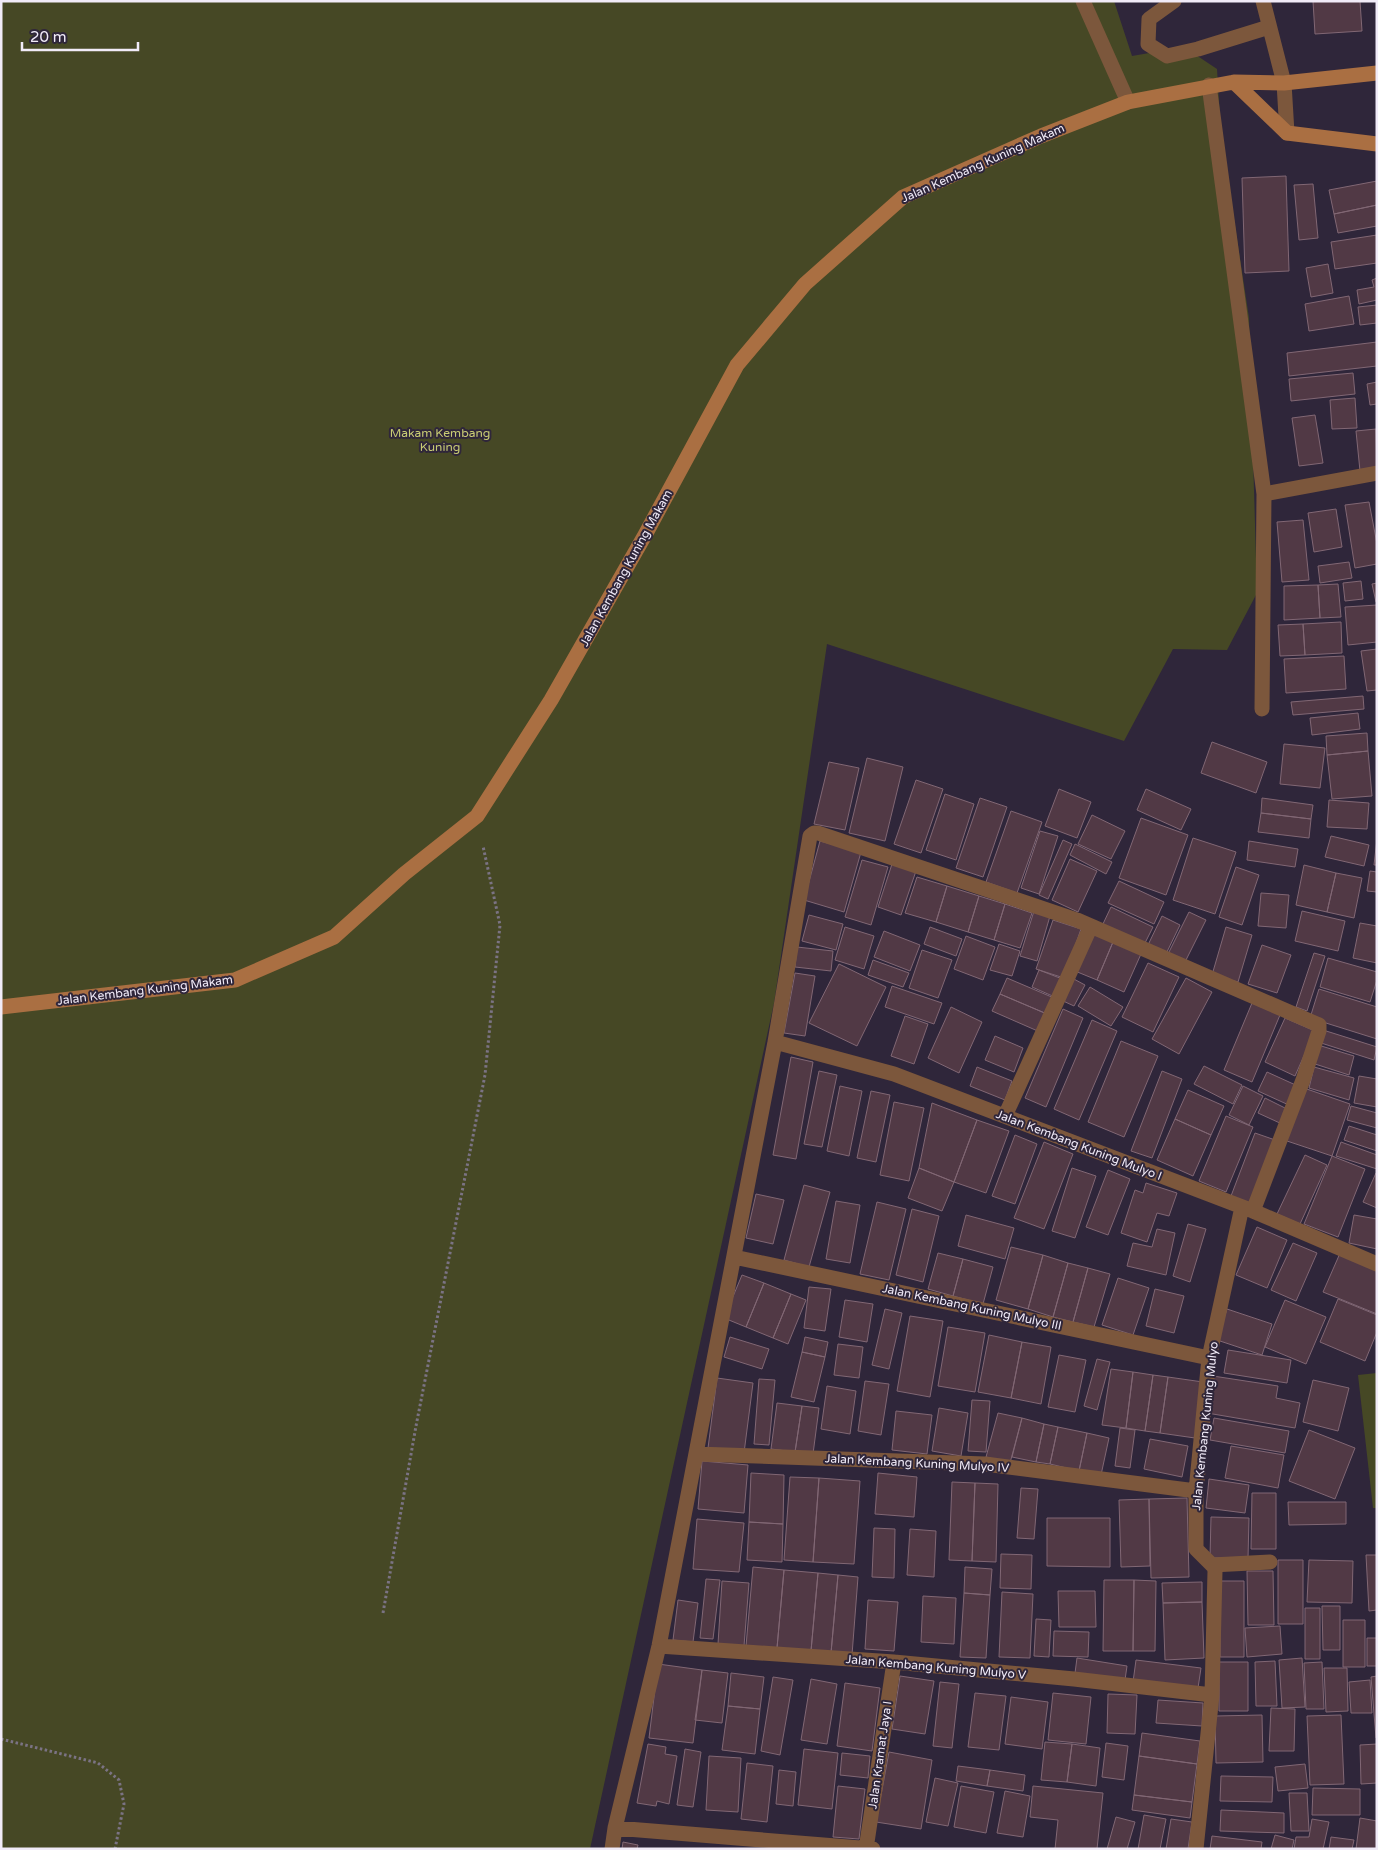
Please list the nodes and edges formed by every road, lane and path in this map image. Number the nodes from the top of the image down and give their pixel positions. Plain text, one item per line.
1 (1083, 1) edge
2 (1174, 1) edge
3 (1263, 1) edge
4 (1269, 27) junction
5 (1377, 73) edge
6 (1234, 82) junction
7 (1284, 84) junction
8 (1209, 85) junction
9 (1128, 102) junction
10 (1287, 132) junction
11 (1377, 144) edge
12 (1377, 473) edge
13 (1264, 494) junction
14 (1262, 709) dead end
15 (477, 816) junction
16 (1091, 926) junction
17 (1, 1007) edge
18 (775, 1042) junction
19 (1005, 1116) junction
20 (1247, 1209) junction
21 (734, 1257) junction
22 (1377, 1264) edge
23 (1209, 1358) junction
24 (696, 1454) junction
25 (1196, 1491) junction
26 (1270, 1562) dead end
27 (1212, 1565) junction
28 (384, 1613) dead end
29 (659, 1646) junction
30 (894, 1662) junction
31 (1212, 1695) junction
32 (1, 1739) edge
33 (615, 1828) junction
34 (866, 1848) edge
35 (115, 1849) edge
36 (612, 1849) edge
37 (873, 1849) edge
38 (1196, 1849) edge

1 - 9 street
2 - 4 street
3 - 4 street
4 - 7 street
5 - 7 street, Jalan Kembang Kuning Makam
6 - 7 street, Jalan Kembang Kuning Makam
6 - 8 street, Jalan Kembang Kuning Makam
6 - 10 street
7 - 10 street
8 - 9 street, Jalan Kembang Kuning Makam
8 - 13 street
9 - 15 street, Jalan Kembang Kuning Makam
10 - 11 street
12 - 13 street
13 - 14 street
15 - 17 street, Jalan Kembang Kuning Makam
15 - 28 path
16 - 18 street
16 - 19 street
16 - 20 street, Jalan Kembang Kuning Mulyo
18 - 19 street, Jalan Kembang Kuning Mulyo I
18 - 21 street
19 - 20 street, Jalan Kembang Kuning Mulyo I
20 - 22 street, Jalan Kembang Kuning Mulyo I
20 - 23 street, Jalan Kembang Kuning Mulyo
21 - 23 street, Jalan Kembang Kuning Mulyo III
21 - 24 street
23 - 25 street, Jalan Kembang Kuning Mulyo
24 - 25 street, Jalan Kembang Kuning Mulyo IV
24 - 29 street
25 - 27 street, Jalan Kembang Kuning Mulyo
26 - 27 street
27 - 31 street
29 - 30 street, Jalan Kembang Kuning Mulyo V
29 - 33 street
30 - 31 street, Jalan Kembang Kuning Mulyo V
30 - 34 street, Jalan Kramat Jaya I
31 - 38 street
32 - 35 path
33 - 34 street
33 - 36 street
34 - 37 street

